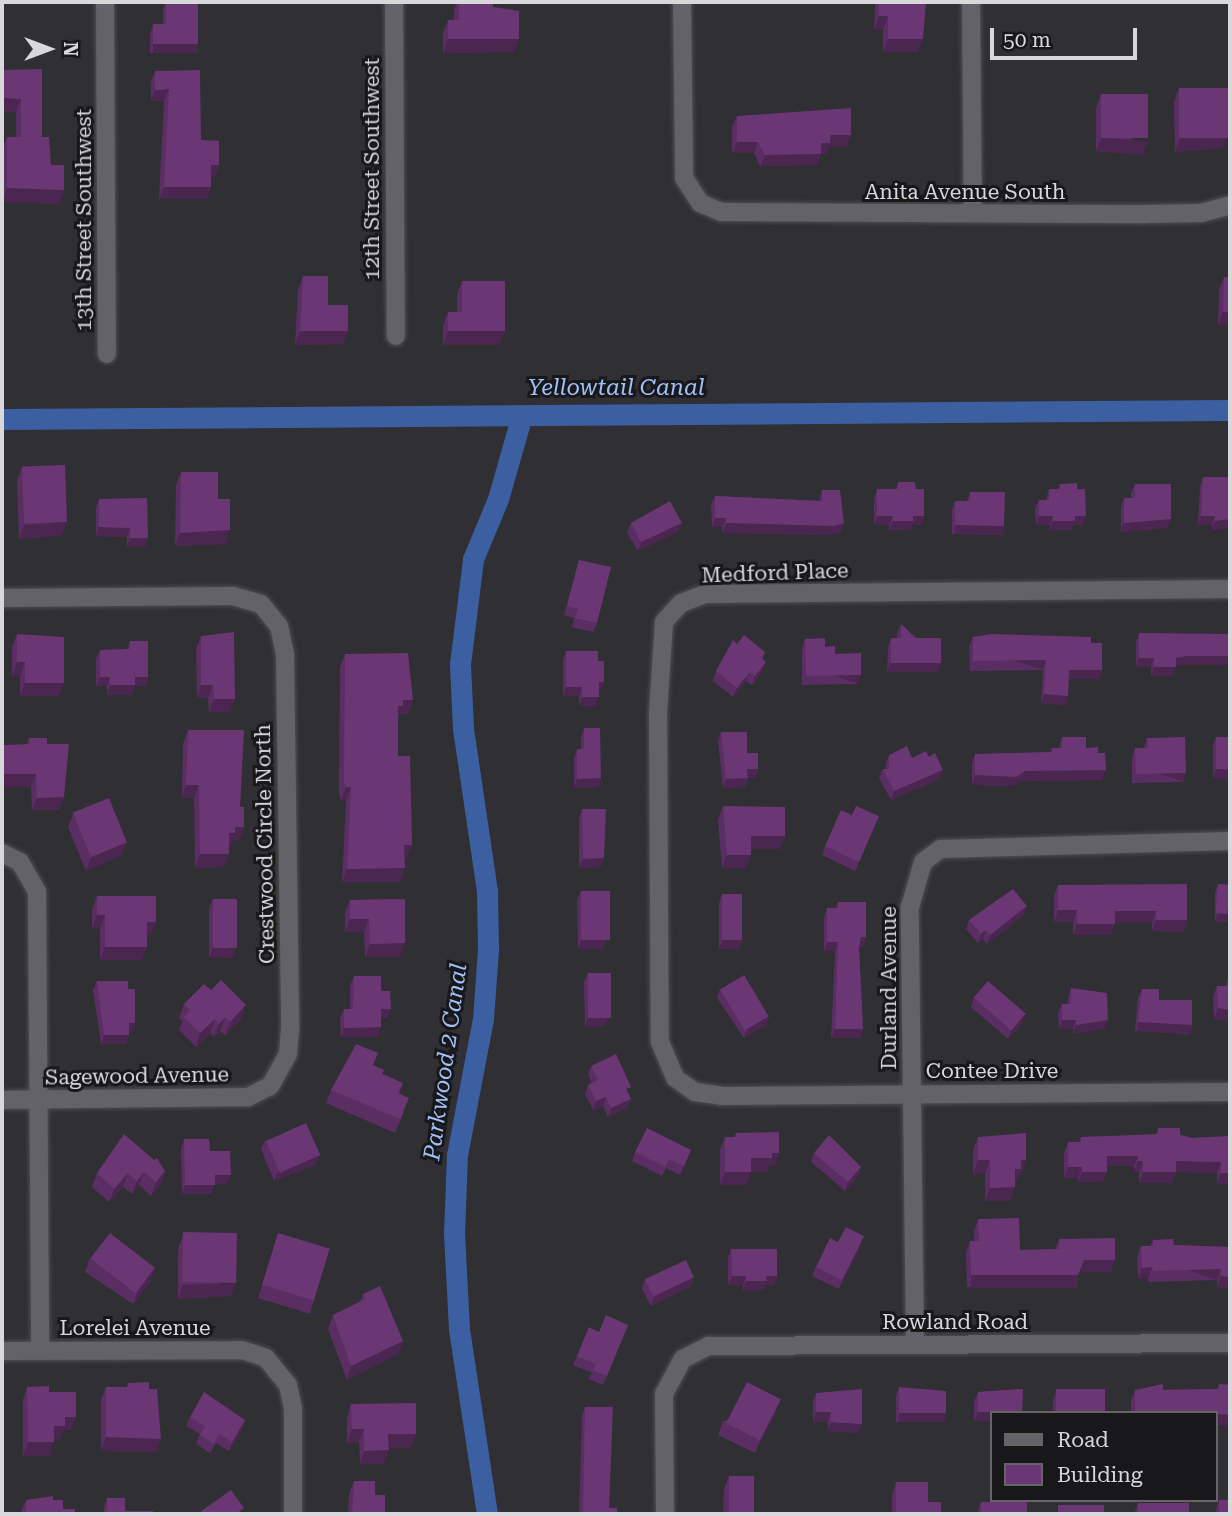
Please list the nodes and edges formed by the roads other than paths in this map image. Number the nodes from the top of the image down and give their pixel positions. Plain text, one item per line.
1 (105, 2) edge
2 (394, 2) edge
3 (682, 2) edge
4 (971, 2) edge
5 (1230, 205) edge
6 (973, 214) junction
7 (396, 336) dead end
8 (107, 354) dead end
9 (1230, 589) edge
10 (2, 598) edge
11 (1230, 841) edge
12 (2, 853) edge
13 (675, 1078) joint
14 (270, 1086) joint
15 (1230, 1092) edge
16 (912, 1095) junction
17 (2, 1100) edge
18 (40, 1100) junction
19 (1230, 1343) edge
20 (915, 1345) junction
21 (40, 1351) junction
22 (2, 1352) edge
23 (293, 1514) edge
24 (665, 1514) edge

1 - 8 street, 13th Street Southwest
2 - 7 street, 12th Street Southwest
3 - 6 street, Anita Avenue South
4 - 6 street
5 - 6 street, Anita Avenue South
9 - 13 street, Medford Place
10 - 14 street, Crestwood Circle North
11 - 16 street, Durland Avenue
12 - 18 street
13 - 16 street, Contee Drive
14 - 18 street, Sagewood Avenue
15 - 16 street, Contee Drive
16 - 20 street, Durland Avenue
17 - 18 street, Sagewood Avenue
18 - 21 street
19 - 20 street, Rowland Road
20 - 24 street, Rowland Road
21 - 22 street, Lorelei Avenue
21 - 23 street, Lorelei Avenue

